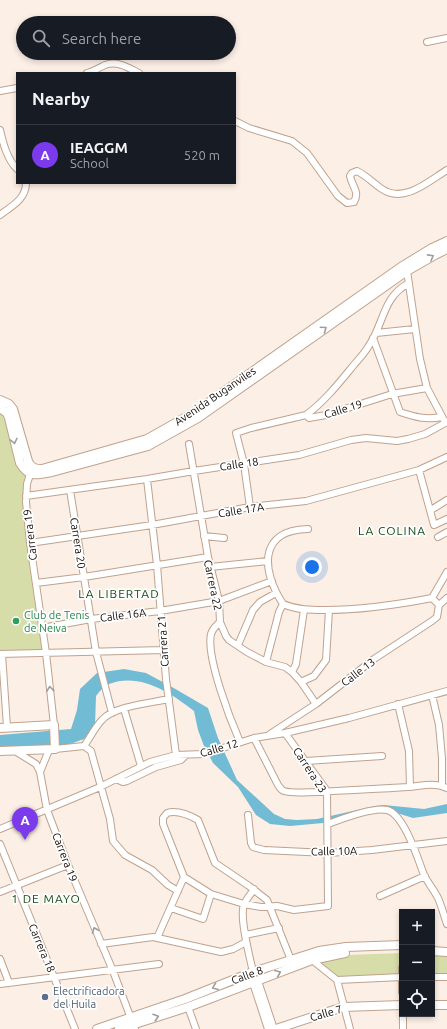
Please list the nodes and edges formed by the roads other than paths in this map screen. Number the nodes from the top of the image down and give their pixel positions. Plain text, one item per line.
1 (447, 38) edge
2 (427, 42) dead end
3 (91, 72) edge
4 (138, 72) edge
5 (16, 88) edge
6 (0, 91) edge
7 (236, 122) edge
8 (0, 130) edge
9 (16, 168) edge
10 (447, 170) edge
11 (26, 184) edge
12 (0, 215) edge
13 (447, 241) edge
14 (447, 249) edge
15 (407, 271) junction
16 (409, 283) junction
17 (415, 329) junction
18 (374, 336) junction
19 (427, 388) junction
20 (392, 394) junction
21 (0, 400) edge
22 (0, 408) edge
23 (306, 415) junction
24 (444, 420) edge
25 (188, 444) dead end
26 (447, 457) edge
27 (244, 464) junction
28 (419, 470) junction
29 (31, 471) junction
30 (194, 471) junction
31 (147, 479) junction
32 (70, 490) junction
33 (26, 496) junction
34 (447, 500) edge
35 (250, 507) junction
36 (431, 510) junction
37 (201, 517) junction
38 (447, 519) edge
39 (152, 525) junction
40 (308, 529) dead end
41 (447, 532) edge
42 (77, 536) junction
43 (204, 536) junction
44 (438, 537) dead end
45 (224, 538) dead end
46 (30, 543) junction
47 (208, 557) junction
48 (268, 561) junction
49 (157, 565) junction
50 (210, 567) junction
51 (447, 572) edge
52 (84, 577) junction
53 (272, 581) junction
54 (36, 583) junction
55 (276, 593) junction
56 (432, 598) junction
57 (447, 598) edge
58 (218, 600) junction
59 (283, 604) junction
60 (440, 605) junction
61 (304, 610) junction
62 (329, 610) junction
63 (160, 611) junction
64 (90, 619) junction
65 (220, 622) junction
66 (42, 628) junction
67 (238, 645) junction
68 (164, 650) junction
69 (96, 652) junction
70 (46, 653) junction
71 (1, 654) edge
72 (266, 662) junction
73 (292, 672) junction
74 (301, 682) junction
75 (447, 692) edge
76 (432, 695) junction
77 (168, 697) junction
78 (316, 704) junction
79 (398, 704) junction
80 (124, 709) junction
81 (112, 713) junction
82 (4, 727) edge
83 (54, 727) junction
84 (285, 733) junction
85 (268, 735) junction
86 (254, 738) junction
87 (240, 742) junction
88 (84, 746) junction
89 (53, 748) junction
90 (15, 750) junction
91 (0, 751) edge
92 (176, 755) junction
93 (186, 755) junction
94 (382, 756) dead end
95 (445, 758) edge
96 (306, 761) junction
97 (141, 766) junction
98 (40, 772) junction
99 (116, 779) junction
100 (100, 787) junction
101 (410, 787) junction
102 (444, 787) edge
103 (327, 791) junction
104 (47, 810) junction
105 (248, 815) dead end
106 (328, 824) junction
107 (0, 829) edge
108 (447, 841) edge
109 (0, 844) edge
110 (412, 846) junction
111 (328, 853) junction
112 (68, 865) junction
113 (425, 876) junction
114 (184, 877) junction
115 (16, 885) junction
116 (254, 889) junction
117 (178, 891) junction
118 (0, 892) edge
119 (211, 894) junction
120 (380, 896) dead end
121 (244, 904) junction
122 (270, 906) junction
123 (171, 908) junction
124 (447, 924) edge
125 (279, 928) junction
126 (245, 935) junction
127 (157, 938) junction
128 (246, 942) junction
129 (101, 944) junction
130 (399, 945) edge
131 (435, 946) edge
132 (447, 947) edge
133 (399, 950) edge
134 (435, 951) edge
135 (447, 952) edge
136 (0, 959) edge
137 (291, 960) junction
138 (312, 960) junction
139 (159, 964) dead end
140 (112, 971) junction
141 (253, 972) junction
142 (54, 977) junction
143 (399, 977) edge
144 (435, 977) edge
145 (447, 977) edge
146 (337, 980) junction
147 (256, 982) junction
148 (9, 983) junction
149 (0, 984) edge
150 (399, 1005) edge
151 (435, 1005) edge
152 (447, 1005) edge
153 (188, 1007) junction
154 (344, 1009) junction
155 (399, 1010) edge
156 (435, 1010) edge
157 (447, 1010) edge
158 (403, 1017) edge
159 (132, 1024) edge
160 (75, 1029) edge
161 (96, 1029) edge
162 (119, 1029) edge
163 (196, 1029) edge
164 (268, 1029) edge
165 (275, 1029) edge
166 (290, 1029) edge
167 (350, 1029) edge
168 (403, 1029) edge

1 - 2 street
3 - 4 street
5 - 6 street
7 - 10 street
8 - 9 street
11 - 12 street
13 - 29 main road, Avenida Buganviles
15 -> 14 main road, Avenida Buganviles
15 - 16 street
29 -> 15 main road, Avenida Buganviles
16 - 17 street
16 - 18 street
17 - 18 street
17 - 19 street
18 - 20 street
18 - 23 street
19 - 20 street, Calle 19
19 - 24 street
20 - 23 street, Calle 19
20 - 24 street
21 - 29 main road
22 -> 29 main road
23 - 27 street, Calle 19
24 - 27 street, Calle 18
25 - 30 street, Carrera 22
26 - 28 street, Calle 17A
27 - 30 street, Calle 18
27 - 35 street
28 - 35 street, Calle 17A
28 - 36 street
29 - 33 street, Carrera 19
30 - 31 street, Calle 18
30 - 37 street, Carrera 22
31 - 32 street, Calle 18
31 - 39 street, Carrera 21
32 - 33 street, Calle 18
32 - 42 street, Carrera 20
33 - 46 street, Carrera 19
34 - 36 street
35 - 37 street, Calle 17A
36 - 38 street
37 - 39 street, Calle 17A
37 - 43 street, Carrera 22
39 - 42 street, Calle 17A
39 - 49 street, Carrera 21
40 - 48 street
41 - 44 street
42 - 46 street, Calle 17A
42 - 52 street, Carrera 20
43 - 45 street
43 - 47 street, Carrera 22
46 - 54 street, Carrera 19
47 - 49 street
47 - 50 street, Carrera 22
48 - 50 street
48 - 53 street
49 - 52 street
49 - 63 street, Carrera 21
50 - 58 street, Carrera 22
51 - 56 street
52 - 54 street
52 - 64 street, Carrera 20
53 - 55 street
53 - 58 street, Calle 16A
54 - 66 street, Carrera 19
55 - 59 street
55 - 67 street
56 - 60 street
56 - 62 street
57 - 60 street, Calle 13
58 - 63 street, Calle 16A
58 - 65 street, Carrera 22
59 - 61 street
59 - 72 street
60 - 78 street, Calle 13
61 - 62 street
61 - 73 street
62 - 74 street
63 - 64 street, Calle 16A
63 - 68 street, Carrera 21
64 - 66 street, Calle 16A
64 - 69 street, Carrera 20
65 - 67 street
65 - 87 street, Carrera 22
66 - 70 street, Carrera 19
67 - 72 street
68 - 69 street
68 - 77 street, Carrera 21
69 - 70 street
69 - 81 street, Carrera 20
70 - 71 street
83 -> 70 street, Carrera 19
71 - 82 street
72 - 73 street
73 - 74 street
74 - 78 street
75 - 76 street, Calle 12
76 - 79 street, Calle 12
76 - 95 street
77 - 80 street
77 - 92 street, Carrera 21
78 - 85 street, Calle 13
79 - 84 street, Calle 12
79 - 101 street
80 - 81 street
80 - 97 street
81 - 88 street
82 - 83 main road
83 - 89 main road, Carrera 19
84 - 85 street, Calle 12
84 - 96 street, Carrera 23
85 - 86 street, Calle 12
86 - 87 street, Calle 12
86 - 103 street
87 - 93 street, Calle 12
88 - 89 street
88 - 100 street
89 - 90 main road
89 - 98 street, Carrera 19
90 - 91 main road
90 - 98 street
92 - 93 street, Calle 12
92 - 97 street, Calle 12
93 - 99 street
94 - 96 street
95 - 102 street
96 - 103 street, Carrera 23
97 - 99 street, Calle 12
98 - 104 street, Carrera 19
99 - 100 street, Calle 12
100 - 104 street, Calle 12
100 - 117 street
101 - 102 street
101 - 103 street
103 - 106 street, Carrera 23
104 - 107 street, Calle 12
104 - 112 street, Carrera 19
105 - 111 street, Calle 10A
106 - 110 street
106 - 111 street, Carrera 23
108 - 110 street, Calle 10A
109 - 115 street, Carrera 18
110 - 111 street, Calle 10A
110 - 113 street
111 - 122 street, Carrera 23
112 - 115 street
129 -> 112 street, Carrera 19
113 - 120 street
113 - 124 street
114 - 116 street
114 - 117 street
114 - 119 street
115 - 118 street
115 - 142 street, Carrera 18
116 - 121 street
116 - 122 street
117 - 123 street
119 - 121 street
119 - 123 street
121 - 122 street
121 - 126 street
122 - 125 street
123 - 127 street
125 - 126 street
125 - 137 street
126 - 128 street
127 - 128 street
127 - 129 street
128 - 141 street
129 - 140 street, Carrera 19
130 - 137 main road, Calle 8
131 - 132 main road
133 - 138 main road, Calle 8
134 - 135 main road
136 - 148 street
137 - 141 main road, Calle 8
138 - 146 street
147 -> 138 main road, Calle 8
139 - 140 street
140 - 142 street
140 - 159 street, Carrera 19
141 -> 159 main road, Calle 8
142 - 148 street
142 - 160 street, Carrera 18
143 - 146 street
144 - 145 street
146 - 154 street
147 - 153 main road, Calle 8
147 - 164 street
147 - 165 street
148 - 149 street
150 - 154 main road, Calle 7
151 - 152 main road
159 -> 153 main road, Calle 8
153 - 163 street
154 - 155 main road, Calle 7
154 - 165 main road, Calle 7
154 - 166 main road, Calle 7
154 - 167 street
156 - 157 main road
158 - 168 street
159 - 161 main road, Calle 8
159 - 162 main road, Calle 8

